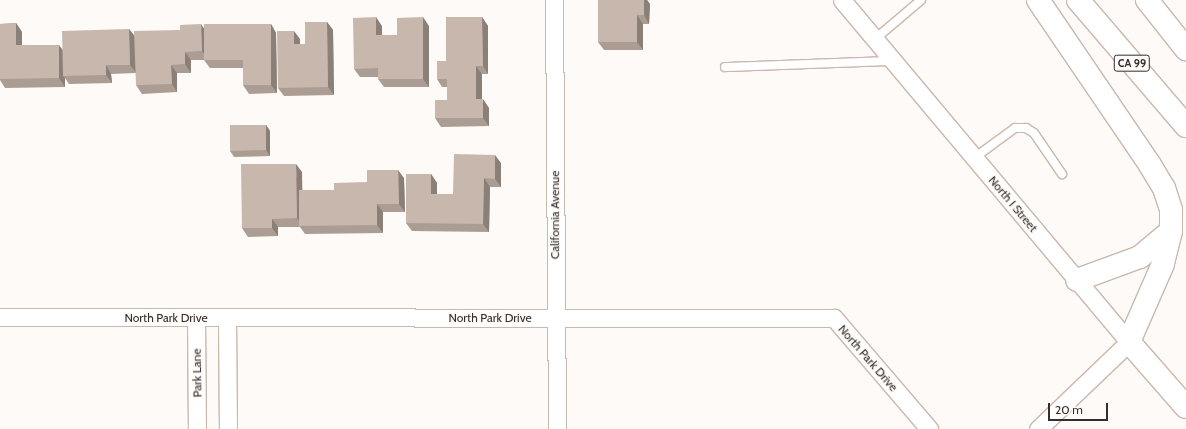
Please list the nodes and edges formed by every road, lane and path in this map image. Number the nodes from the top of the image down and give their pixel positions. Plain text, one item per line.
1 (554, 0) edge
2 (842, 0) edge
3 (921, 0) edge
4 (1038, 0) edge
5 (1078, 0) edge
6 (1146, 0) edge
7 (875, 38) junction
8 (1186, 49) edge
9 (894, 61) junction
10 (725, 67) dead end
11 (1186, 126) edge
12 (974, 158) junction
13 (1062, 174) dead end
14 (1171, 231) junction
15 (1077, 280) junction
16 (0, 317) edge
17 (196, 318) junction
18 (228, 318) junction
19 (556, 318) junction
20 (1129, 342) junction
21 (1186, 407) edge
22 (197, 429) edge
23 (228, 429) edge
24 (557, 429) edge
25 (929, 429) edge
26 (1038, 429) edge

1 - 19 street, California Avenue
2 - 7 street, North I Street
3 - 7 lane
4 - 14 main road
5 - 11 main road, CA 99
6 - 8 main road
7 - 9 street, North I Street
9 - 10 lane
9 - 12 street, North I Street
12 - 13 lane
12 - 15 street, North I Street
14 - 15 main road
14 - 20 main road
15 - 20 street, North I Street
16 - 17 street, North Park Drive
17 - 18 street, North Park Drive
17 - 22 street, Park Lane
18 - 19 street, North Park Drive
18 - 23 street
19 - 24 street, California Avenue
19 - 25 street, North Park Drive
20 - 21 main road, North I Street
20 - 26 street

